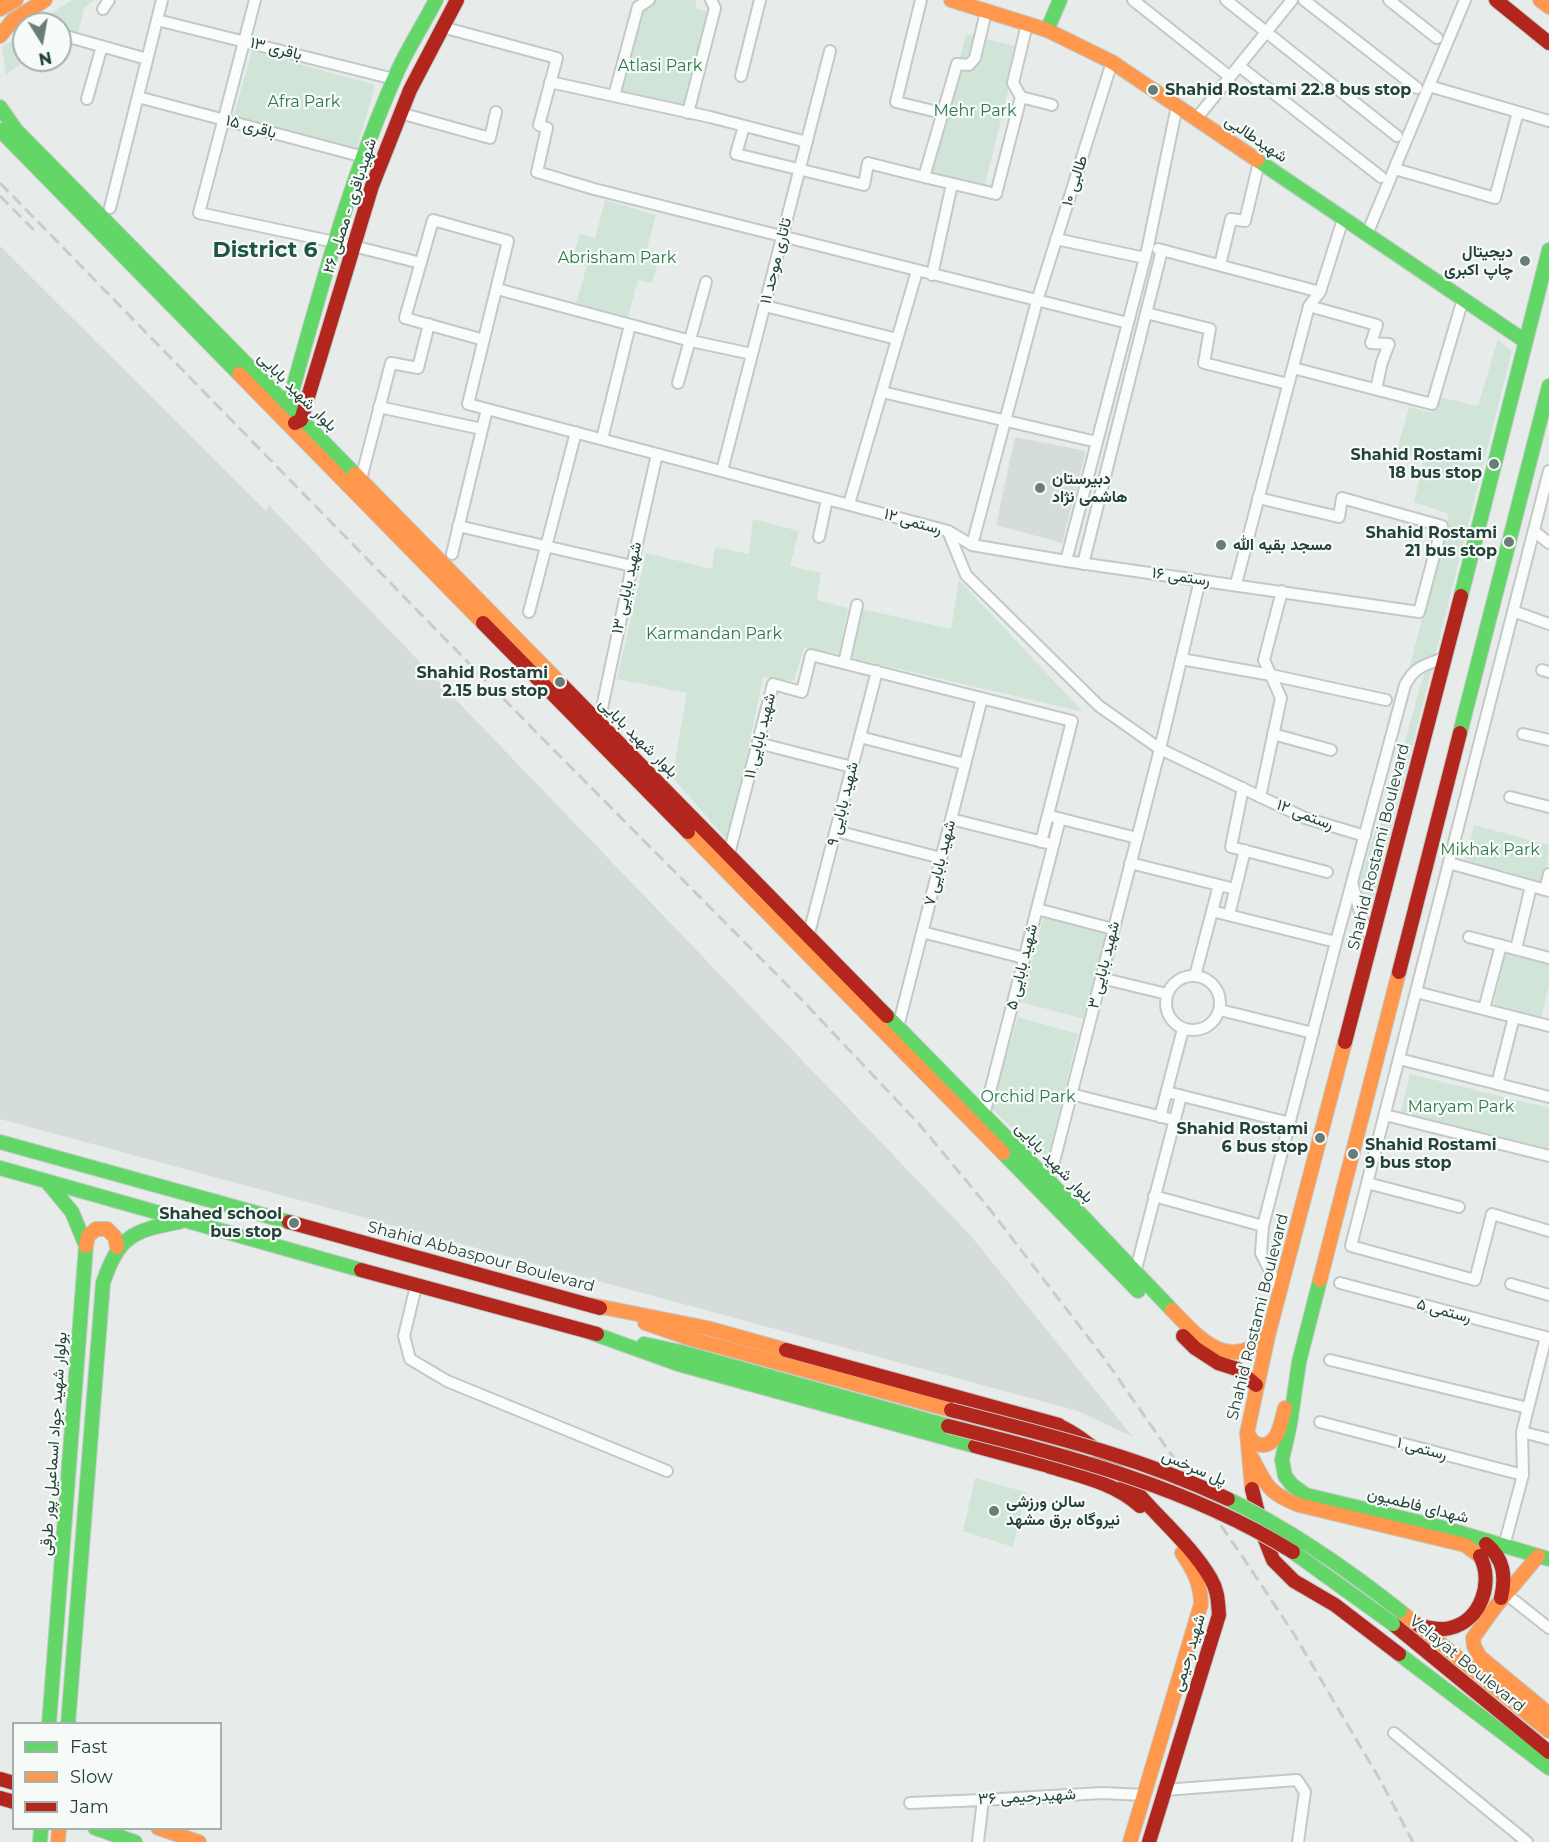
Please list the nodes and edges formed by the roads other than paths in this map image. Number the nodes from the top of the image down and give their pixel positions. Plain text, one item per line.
1 (16, 0) edge
2 (45, 0) edge
3 (162, 0) edge
4 (255, 0) edge
5 (436, 0) edge
6 (457, 0) edge
7 (649, 0) edge
8 (711, 0) edge
9 (760, 0) edge
10 (921, 0) edge
11 (951, 0) edge
12 (1060, 0) edge
13 (1133, 0) edge
14 (1226, 0) edge
15 (1292, 0) edge
16 (1304, 0) edge
17 (1389, 0) edge
18 (1465, 0) edge
19 (1496, 0) edge
20 (1540, 0) edge
21 (1549, 6) edge
22 (0, 9) edge
23 (987, 12) junction
24 (157, 20) junction
25 (1027, 24) junction
26 (442, 27) junction
27 (1047, 30) junction
28 (1266, 32) junction
29 (0, 36) edge
30 (72, 38) edge
31 (1437, 38) dead end
32 (244, 42) junction
33 (1549, 43) edge
34 (102, 46) junction
35 (830, 51) dead end
36 (147, 59) junction
37 (1112, 62) junction
38 (1239, 66) junction
39 (741, 76) dead end
40 (1230, 77) junction
41 (394, 79) junction
42 (550, 82) junction
43 (1429, 86) junction
44 (1417, 88) dead end
45 (410, 90) junction
46 (614, 96) junction
47 (138, 97) junction
48 (1021, 97) junction
49 (87, 99) dead end
50 (1052, 105) dead end
51 (1177, 106) junction
52 (0, 107) edge
53 (496, 112) dead end
54 (1518, 112) junction
55 (400, 113) junction
56 (688, 113) junction
57 (942, 113) junction
58 (224, 119) junction
59 (1196, 119) junction
60 (1549, 121) edge
61 (744, 126) junction
62 (0, 129) edge
63 (1397, 136) dead end
64 (807, 142) junction
65 (364, 157) junction
66 (1259, 162) junction
67 (800, 169) junction
68 (1395, 169) junction
69 (924, 177) junction
70 (1381, 177) dead end
71 (952, 184) junction
72 (110, 208) dead end
73 (1343, 219) junction
74 (1367, 234) junction
75 (783, 236) junction
76 (1056, 239) junction
77 (335, 243) junction
78 (353, 246) junction
79 (1148, 246) junction
80 (1162, 250) junction
81 (1549, 250) edge
82 (1144, 258) junction
83 (421, 263) junction
84 (1220, 265) junction
85 (917, 271) junction
86 (932, 275) junction
87 (706, 282) dead end
88 (497, 289) junction
89 (1320, 292) junction
90 (1463, 299) junction
91 (1037, 301) junction
92 (765, 306) junction
93 (1309, 306) junction
94 (1146, 313) junction
95 (1128, 323) junction
96 (429, 324) junction
97 (630, 325) junction
98 (897, 339) junction
99 (484, 340) junction
100 (691, 341) junction
101 (1525, 341) junction
102 (752, 354) junction
103 (1293, 368) junction
104 (678, 383) dead end
105 (1288, 384) junction
106 (1549, 386) edge
107 (1376, 389) junction
108 (882, 392) junction
109 (379, 407) junction
110 (487, 409) junction
111 (290, 417) junction
112 (1006, 421) junction
113 (482, 429) junction
114 (576, 432) junction
115 (602, 439) junction
116 (1097, 442) junction
117 (657, 454) junction
118 (722, 471) junction
119 (1549, 471) edge
120 (361, 479) junction
121 (1258, 498) junction
122 (827, 499) junction
123 (849, 504) junction
124 (458, 526) junction
125 (948, 531) junction
126 (1534, 531) junction
127 (819, 537) dead end
128 (1549, 543) edge
129 (972, 545) junction
130 (546, 546) junction
131 (452, 554) dead end
132 (1066, 561) junction
133 (1083, 564) junction
134 (632, 566) junction
135 (1200, 580) junction
136 (1236, 584) junction
137 (1282, 591) junction
138 (857, 605) dead end
139 (1513, 611) junction
140 (529, 612) dead end
141 (1549, 624) edge
142 (1444, 658) junction
143 (1181, 659) junction
144 (844, 663) junction
145 (877, 671) junction
146 (1271, 675) junction
147 (982, 698) junction
148 (1386, 700) dead end
149 (599, 723) junction
150 (1274, 734) junction
151 (1523, 734) dead end
152 (860, 737) junction
153 (1549, 740) edge
154 (758, 743) junction
155 (1160, 749) junction
156 (1330, 750) dead end
157 (965, 764) junction
158 (852, 767) junction
159 (1243, 788) junction
160 (1260, 796) junction
161 (1510, 797) dead end
162 (1549, 807) edge
163 (1048, 815) junction
164 (951, 819) junction
165 (1060, 819) junction
166 (836, 831) junction
167 (1365, 836) junction
168 (1137, 838) junction
169 (1041, 842) junction
170 (1054, 845) junction
171 (1245, 850) junction
172 (729, 854) junction
173 (941, 858) junction
174 (1130, 863) junction
175 (1449, 863) junction
176 (1327, 872) dead end
177 (1549, 874) edge
178 (1352, 882) junction
179 (1219, 885) junction
180 (1531, 886) junction
181 (1235, 889) junction
182 (1547, 890) edge
183 (1037, 909) junction
184 (1212, 911) junction
185 (1228, 915) junction
186 (1113, 929) junction
187 (922, 932) junction
188 (808, 936) junction
189 (1469, 937) dead end
190 (1372, 940) junction
191 (1336, 942) junction
192 (1501, 945) junction
193 (1516, 949) junction
194 (1024, 958) junction
195 (1549, 958) edge
196 (1195, 976) junction
197 (1101, 978) junction
198 (1416, 993) junction
199 (1167, 994) junction
200 (1484, 1009) junction
201 (1220, 1010) junction
202 (1514, 1017) junction
203 (1548, 1023) edge
204 (897, 1027) junction
205 (1183, 1029) junction
206 (1313, 1033) junction
207 (1399, 1059) junction
208 (1497, 1084) junction
209 (1167, 1092) junction
210 (1071, 1094) junction
211 (1181, 1095) junction
212 (1549, 1097) edge
213 (984, 1115) junction
214 (1385, 1115) junction
215 (1160, 1117) junction
216 (1174, 1120) junction
217 (1290, 1123) junction
218 (0, 1142) edge
219 (1549, 1156) edge
220 (0, 1168) edge
221 (45, 1181) junction
222 (1049, 1181) junction
223 (1367, 1183) junction
224 (1154, 1197) junction
225 (1459, 1207) dead end
226 (183, 1221) junction
227 (1263, 1226) junction
228 (1549, 1231) edge
229 (86, 1246) junction
230 (117, 1247) junction
231 (1135, 1273) junction
232 (1340, 1283) dead end
233 (1511, 1284) dead end
234 (416, 1286) junction
235 (1280, 1291) junction
236 (1549, 1295) edge
237 (592, 1305) junction
238 (589, 1332) junction
239 (1268, 1336) junction
240 (1547, 1338) edge
241 (1330, 1360) dead end
242 (1299, 1362) junction
243 (1256, 1385) junction
244 (1528, 1408) junction
245 (951, 1410) joint
246 (1320, 1422) dead end
247 (1059, 1425) junction
248 (1522, 1431) junction
249 (1247, 1433) junction
250 (1549, 1439) edge
251 (1249, 1452) junction
252 (1045, 1465) junction
253 (668, 1471) dead end
254 (1523, 1476) junction
255 (1478, 1539) junction
256 (1504, 1546) junction
257 (1544, 1558) edge
258 (1504, 1596) junction
259 (1400, 1611) joint
260 (1393, 1624) joint
261 (1418, 1625) junction
262 (1549, 1628) edge
263 (1549, 1714) edge
264 (1167, 1718) junction
265 (49, 1722) edge
266 (68, 1722) edge
267 (1185, 1724) junction
268 (1549, 1731) edge
269 (1394, 1733) dead end
270 (1549, 1752) edge
271 (1549, 1768) edge
272 (1164, 1790) junction
273 (1144, 1795) junction
274 (983, 1800) junction
275 (910, 1803) dead end
276 (101, 1830) edge
277 (164, 1830) edge
278 (135, 1842) edge
279 (199, 1842) edge
280 (978, 1842) edge
281 (1130, 1842) edge
282 (1149, 1842) edge
283 (1298, 1842) edge
284 (1527, 1842) edge

1 - 22 main road
2 - 29 main road
3 - 24 street
4 - 32 street
5 - 41 main road
6 - 26 main road, شهیدباقری - مصلی ۲۶
7 - 46 street
8 - 56 street
9 - 39 street
10 - 57 street
11 - 23 main road, شهیدطالبی
12 - 27 main road
13 - 40 street
14 - 28 street
15 - 28 street
16 - 44 street
17 - 31 street
18 - 43 street
19 - 33 main road
20 - 21 main road
23 - 25 main road, شهیدطالبی
23 - 57 street
24 - 32 street, باقری ۱۳
24 - 36 street
25 - 27 main road, شهیدطالبی
25 - 48 street
26 - 42 street
26 - 45 main road, شهیدباقری - مصلی ۲۶
27 - 37 main road, شهیدطالبی
28 - 38 street
28 - 63 street
30 - 34 street
32 - 41 street, باقری ۱۳
32 - 58 street
34 - 36 street
34 - 49 street
35 - 64 street, تاتاری موحد ۱۱
36 - 47 street
37 - 51 main road, شهیدطالبی
37 - 76 street, طالبی ۱۰
38 - 40 street
38 - 70 street
40 - 59 street
41 - 45 main road
41 - 65 main road
42 - 46 street
42 - 75 street
43 - 54 street
43 - 68 street
45 - 55 main road, شهیدباقری - مصلی ۲۶
46 - 56 street
47 - 58 street, باقری ۱۵
47 - 72 street
48 - 50 street
48 - 71 street
51 - 59 main road, شهیدطالبی
51 - 79 street
52 - 111 main road, بلوار شهید بابایی
53 - 55 street
54 - 60 street
54 - 68 street
55 - 78 main road, شهیدباقری - مصلی ۲۶
56 - 61 street
57 - 69 street
58 - 65 street, باقری ۱۵
58 - 77 street
59 - 66 main road, شهیدطالبی
61 - 64 street
61 - 67 street
62 - 111 main road, بلوار شهید بابایی
64 - 67 street, تاتاری موحد ۱۱
65 - 77 main road
66 - 73 main road, شهیدطالبی
66 - 84 street
67 - 69 street
67 - 75 street, تاتاری موحد ۱۱
68 - 74 street
69 - 71 street
71 - 86 street
73 - 74 main road, شهیدطالبی
73 - 89 street
74 - 90 main road, شهیدطالبی
75 - 85 street
75 - 92 street, تاتاری موحد ۱۱
76 - 82 street
76 - 91 street, طالبی ۱۰
77 - 78 street
77 - 111 main road
78 - 83 street
78 - 111 main road, شهیدباقری - مصلی ۲۶
79 - 80 street
79 - 82 street
80 - 84 street
80 - 94 street
81 - 101 main road, Shahid Rostami Boulevard
82 - 95 street
83 - 88 street
83 - 96 street
84 - 89 street
85 - 86 street
85 - 98 street
86 - 91 street
87 - 100 street
88 - 97 street
88 - 99 street
89 - 93 street
90 - 101 main road, شهیدطالبی
90 - 107 street
91 - 95 street
91 - 112 street, طالبی ۱۰
92 - 98 street
92 - 102 street, تاتاری موحد ۱۱
93 - 103 street
93 - 107 street
94 - 105 street
94 - 133 street
95 - 116 street
96 - 99 street
96 - 109 street
97 - 100 street
97 - 115 street
98 - 108 street
99 - 110 street, رستمی ۱۲
100 - 102 street
100 - 104 street
101 - 142 main road, Shahid Rostami Boulevard
102 - 118 street, تاتاری موحد ۱۱
103 - 105 street
103 - 107 street
105 - 121 street
106 - 242 main road
108 - 112 street
108 - 123 street
109 - 113 street
109 - 120 street
110 - 113 street
110 - 114 street, رستمی ۱۲
111 - 120 main road, بلوار شهید بابایی
111 - 243 main road, بلوار شهید بابایی
112 - 116 street
112 - 129 street, طالبی ۱۰
113 - 124 street
114 - 115 street, رستمی ۱۲
114 - 130 street
115 - 117 street, رستمی ۱۲
116 - 132 street
117 - 118 street, رستمی ۱۲
117 - 134 street, شهید بابایی ۱۳
118 - 122 street, رستمی ۱۲
119 - 126 street
120 - 149 main road, بلوار شهید بابایی
121 - 136 street
121 - 137 street, رستمی ۱۶
122 - 123 street, رستمی ۱۲
122 - 127 street
123 - 125 street, رستمی ۱۲
124 - 130 street
124 - 131 street
125 - 129 street, رستمی ۱۶
125 - 155 street, رستمی ۱۲
126 - 128 street
126 - 139 street
129 - 132 street, رستمی ۱۶
130 - 134 street
130 - 140 street
132 - 133 street, رستمی ۱۶
133 - 135 street, رستمی ۱۶
134 - 149 street, شهید بابایی ۱۳
135 - 136 street, رستمی ۱۶
135 - 143 street, شهید بابایی ۳
136 - 137 street, رستمی ۱۶
137 - 146 street
138 - 144 street
139 - 141 street
139 - 175 street
142 - 167 street
142 - 190 main road, Shahid Rostami Boulevard
143 - 146 street
143 - 155 street, شهید بابایی ۳
144 - 145 street
144 - 154 street, شهید بابایی ۱۱
145 - 147 street
145 - 152 street, شهید بابایی ۹
146 - 148 street
146 - 150 street
147 - 157 street, شهید بابایی ۷
147 - 163 street
149 - 172 main road, بلوار شهید بابایی
150 - 156 street
150 - 160 street
151 - 153 street
152 - 157 street
152 - 158 street, شهید بابایی ۹
154 - 158 street
154 - 172 street, شهید بابایی ۱۱
155 - 159 street, رستمی ۱۲
155 - 168 street, شهید بابایی ۳
157 - 164 street, شهید بابایی ۷
158 - 166 street, شهید بابایی ۹
159 - 160 street, رستمی ۱۲
159 - 171 street
160 - 167 street, رستمی ۱۲
161 - 162 street
163 - 165 street
163 - 169 street
164 - 169 street
164 - 173 street, شهید بابایی ۷
165 - 168 street
165 - 170 street, شهید بابایی ۵
166 - 173 street
166 - 188 street, شهید بابایی ۹
167 - 178 street
168 - 174 street, شهید بابایی ۳
169 - 170 street
170 - 183 street, شهید بابایی ۵
171 - 176 street
171 - 181 street
172 - 188 main road, بلوار شهید بابایی
173 - 187 street, شهید بابایی ۷
174 - 179 street
174 - 186 street, شهید بابایی ۳
175 - 180 street
175 - 198 street
177 - 182 street
178 - 190 street
178 - 191 street
179 - 181 street
179 - 184 street
180 - 182 street
180 - 193 street
181 - 185 street
183 - 186 street
183 - 194 street, شهید بابایی ۵
184 - 185 street
184 - 196 street
185 - 191 street
186 - 197 street, شهید بابایی ۳
187 - 194 street
187 - 204 street, شهید بابایی ۷
188 - 204 main road, بلوار شهید بابایی
189 - 192 street
190 - 235 main road, Shahid Rostami Boulevard
191 - 206 street
192 - 193 street
192 - 200 street
193 - 195 street
194 - 213 street, شهید بابایی ۵
196 - 199 street
196 - 201 street
197 - 199 street
197 - 210 street, شهید بابایی ۳
198 - 200 street
198 - 207 street
199 - 205 street
200 - 202 street
201 - 205 street
201 - 206 street
202 - 203 street
202 - 208 street
204 - 213 main road, بلوار شهید بابایی
205 - 209 street
206 - 217 street
207 - 208 street
207 - 214 street
208 - 212 street
209 - 211 street
209 - 215 street
210 - 215 street
210 - 222 street, شهید بابایی ۳
211 - 216 street
211 - 217 street
213 - 222 main road, بلوار شهید بابایی
214 - 219 street
214 - 223 street
215 - 216 street
216 - 224 street
217 - 227 street
218 - 237 main road, Shahid Abbaspour Boulevard
220 - 221 main road
221 - 226 main road
221 - 229 main road, بولوار شهید جواد اسماعیل پور طرقی
222 - 231 main road, بلوار شهید بابایی
223 - 225 street
223 - 228 street
224 - 227 street
224 - 231 street
226 - 230 main road
226 - 234 main road
227 - 235 street
229 - 230 main road
229 - 265 main road, بولوار شهید جواد اسماعیل پور طرقی
230 - 266 main road
231 - 239 main road, بلوار شهید بابایی
232 - 240 street, رستمی ۵
233 - 236 street
234 - 238 main road
234 - 253 street
235 - 239 main road, Shahid Rostami Boulevard
237 - 245 main road, Shahid Abbaspour Boulevard
237 - 247 main road, شهید رحیمی
238 - 252 main road, شهید رحیمی
238 - 260 main road, پل سرخس, bridge
239 - 243 main road, Shahid Rostami Boulevard
240 - 244 street
241 - 244 street
242 - 249 main road
242 - 255 main road, شهدای فاطمیون
243 - 249 main road, Shahid Rostami Boulevard
244 - 248 street
245 - 259 main road, پل سرخس, bridge
246 - 254 street, رستمی ۱
247 - 252 main road
247 - 267 main road, شهید رحیمی
248 - 250 street
248 - 254 street
249 - 251 main road, Shahid Rostami Boulevard
251 - 261 main road
251 - 271 main road, Shahid Rostami Boulevard
252 - 264 main road, شهید رحیمی
254 - 256 street
255 - 256 main road, شهدای فاطمیون
255 - 258 main road
256 - 257 main road, شهدای فاطمیون
257 - 258 main road
258 - 262 street
258 - 263 main road
259 - 261 main road, Velayat Boulevard
260 - 270 main road, Velayat Boulevard
261 - 268 main road, Velayat Boulevard
264 - 267 main road
264 - 273 main road, شهید رحیمی
267 - 272 main road, شهید رحیمی
269 - 284 street
272 - 282 main road, شهید رحیمی
272 - 283 street
273 - 274 street, شهیدرحیمی ۳۶
273 - 281 main road, شهید رحیمی
274 - 275 street, شهیدرحیمی ۳۶
274 - 280 street
276 - 278 main road
277 - 279 main road

